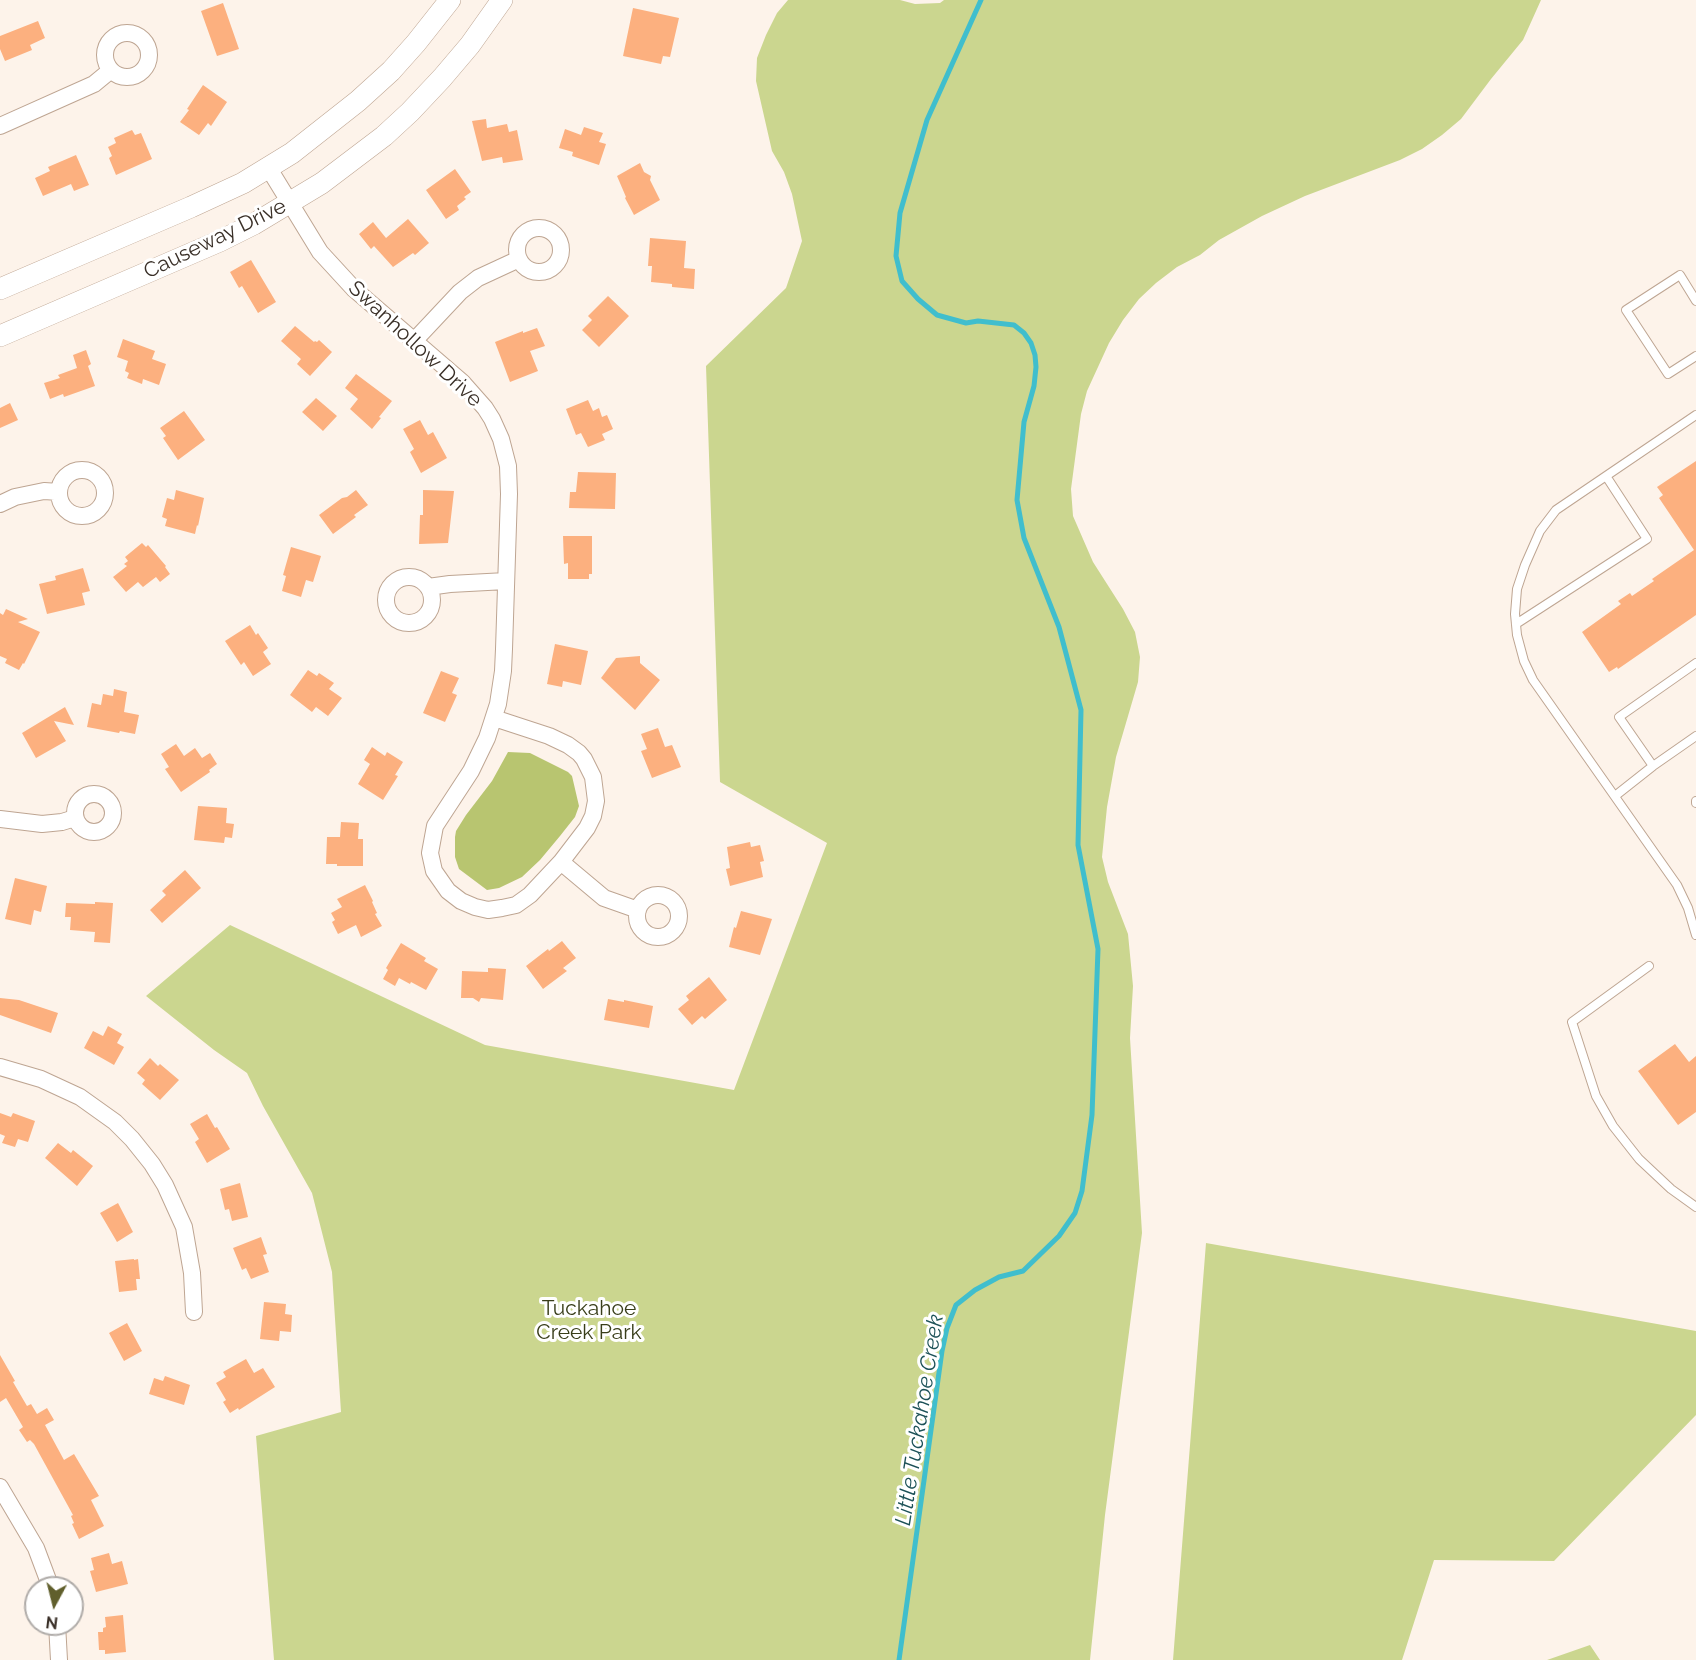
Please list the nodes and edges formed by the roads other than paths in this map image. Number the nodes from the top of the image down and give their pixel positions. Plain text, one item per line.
1 (450, 0) edge
2 (502, 0) edge
3 (111, 70) dead end
4 (0, 126) edge
5 (268, 167) junction
6 (290, 203) junction
7 (519, 259) dead end
8 (0, 289) edge
9 (1696, 301) edge
10 (0, 336) edge
11 (414, 341) junction
12 (1696, 356) edge
13 (1696, 415) edge
14 (1606, 476) junction
15 (59, 492) dead end
16 (0, 504) edge
17 (506, 581) junction
18 (428, 587) dead end
19 (1516, 624) junction
20 (1696, 663) edge
21 (494, 718) junction
22 (1696, 736) edge
23 (1653, 766) junction
24 (1615, 796) junction
25 (75, 818) dead end
26 (0, 819) edge
27 (561, 862) junction
28 (1692, 905) edge
29 (638, 910) dead end
30 (1696, 935) edge
31 (1649, 966) dead end
32 (0, 1067) edge
33 (1696, 1207) edge
34 (194, 1312) dead end
35 (0, 1487) edge
36 (46, 1576) edge
37 (58, 1636) edge
38 (58, 1660) edge

1 - 5 street, Causeway Drive
2 - 6 street, Causeway Drive
3 - 4 street
5 - 6 street, Swanhollow Drive
5 - 8 street, Causeway Drive
6 - 10 street, Causeway Drive
6 - 11 street, Swanhollow Drive
7 - 11 street
9 - 12 lane
11 - 17 street, Swanhollow Drive
13 - 14 lane
14 - 19 lane
14 - 19 lane
15 - 16 street
17 - 18 street
17 - 21 street, Swanhollow Drive
19 - 24 lane
20 - 23 lane
21 - 27 street, Swanhollow Drive
21 - 27 street, Swanhollow Drive
22 - 23 lane
23 - 24 lane
24 - 28 lane
25 - 26 street
27 - 29 street
28 - 30 lane
31 - 33 lane
32 - 34 street
35 - 36 street
37 - 38 street

